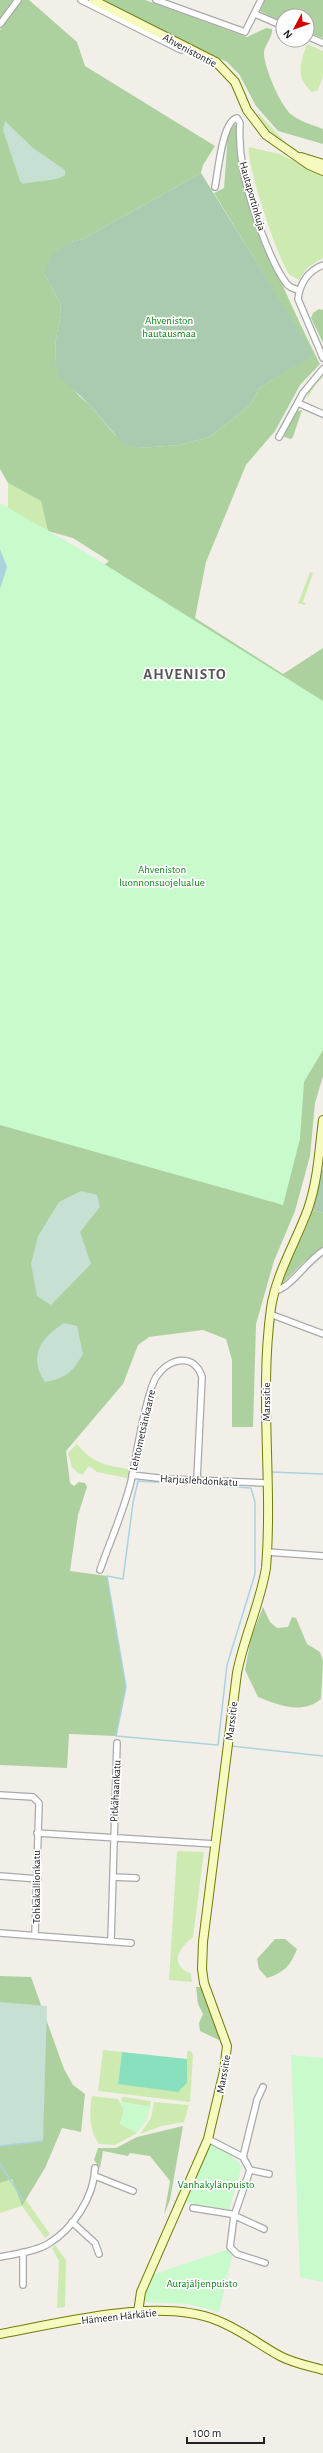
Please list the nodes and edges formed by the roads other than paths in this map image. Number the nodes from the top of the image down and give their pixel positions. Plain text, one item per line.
1 (18, 0) edge
2 (80, 0) edge
3 (93, 0) edge
4 (156, 0) edge
5 (261, 0) edge
6 (255, 14) junction
7 (275, 22) edge
8 (0, 24) edge
9 (180, 50) dead end
10 (298, 156) junction
11 (323, 164) edge
12 (323, 171) edge
13 (215, 187) dead end
14 (323, 265) edge
15 (299, 290) junction
16 (323, 358) edge
17 (323, 369) edge
18 (298, 403) junction
19 (323, 414) edge
20 (280, 437) dead end
21 (323, 1120) edge
22 (323, 1251) edge
23 (276, 1291) junction
24 (270, 1314) junction
25 (323, 1334) edge
26 (132, 1475) junction
27 (197, 1479) junction
28 (266, 1482) junction
29 (267, 1552) junction
30 (323, 1556) edge
31 (100, 1570) dead end
32 (117, 1743) dead end
33 (0, 1794) edge
34 (37, 1834) junction
35 (113, 1838) junction
36 (215, 1844) junction
37 (0, 1876) edge
38 (112, 1878) junction
39 (136, 1878) dead end
40 (38, 1879) junction
41 (0, 1933) edge
42 (35, 1934) junction
43 (111, 1941) junction
44 (131, 1943) dead end
45 (263, 2087) dead end
46 (208, 2139) junction
47 (243, 2157) junction
48 (96, 2168) dead end
49 (250, 2170) junction
50 (269, 2174) dead end
51 (95, 2176) junction
52 (133, 2191) dead end
53 (193, 2208) dead end
54 (234, 2216) junction
55 (72, 2222) junction
56 (264, 2230) dead end
57 (23, 2252) junction
58 (99, 2254) dead end
59 (0, 2257) edge
60 (266, 2263) dead end
61 (23, 2285) dead end
62 (138, 2312) junction
63 (0, 2334) edge
64 (323, 2370) edge

1 - 8 street
2 - 9 street
3 - 10 main road, Ahvenistontie
4 - 6 street
5 - 6 street
6 - 7 street
10 - 11 main road, Ahvenistontie
10 - 12 main road, Ahvenistontie
13 - 15 street, Hautaportinkuja
14 - 15 street
15 - 16 street
17 - 18 street
18 - 19 street
18 - 20 street
21 - 23 main road, Marssitie
22 - 23 street
23 - 24 main road, Marssitie
24 - 25 street
24 - 28 main road, Marssitie
26 - 27 street, Harjuslehdonkatu
26 - 27 street, Lehtometsänkaarre
26 - 31 street, Lehtometsänkaarre
27 - 28 street, Harjuslehdonkatu
28 - 29 main road, Marssitie
29 - 30 street
29 - 36 main road, Marssitie
32 - 35 street, Pitkähaankatu
33 - 34 street
34 - 35 street, Tohkakallionkatu
34 - 40 street, Tohkakallionkatu
35 - 36 street, Tohkakallionkatu
35 - 38 street
36 - 46 main road, Marssitie
37 - 40 street
38 - 39 street
38 - 43 street
40 - 42 street, Tohkakallionkatu
41 - 42 street
42 - 43 street, Tohkakallionkatu
43 - 44 street, Tohkakallionkatu
45 - 47 street
46 - 47 street
46 - 62 main road, Marssitie
47 - 49 street
48 - 51 street
49 - 50 street
49 - 54 street
51 - 52 street
51 - 55 street
53 - 54 street
54 - 56 street
54 - 60 street
55 - 57 street
55 - 58 street
57 - 59 street
57 - 61 street
62 - 63 main road, Hämeen Härkätie
62 - 64 main road, Hämeen Härkätie

